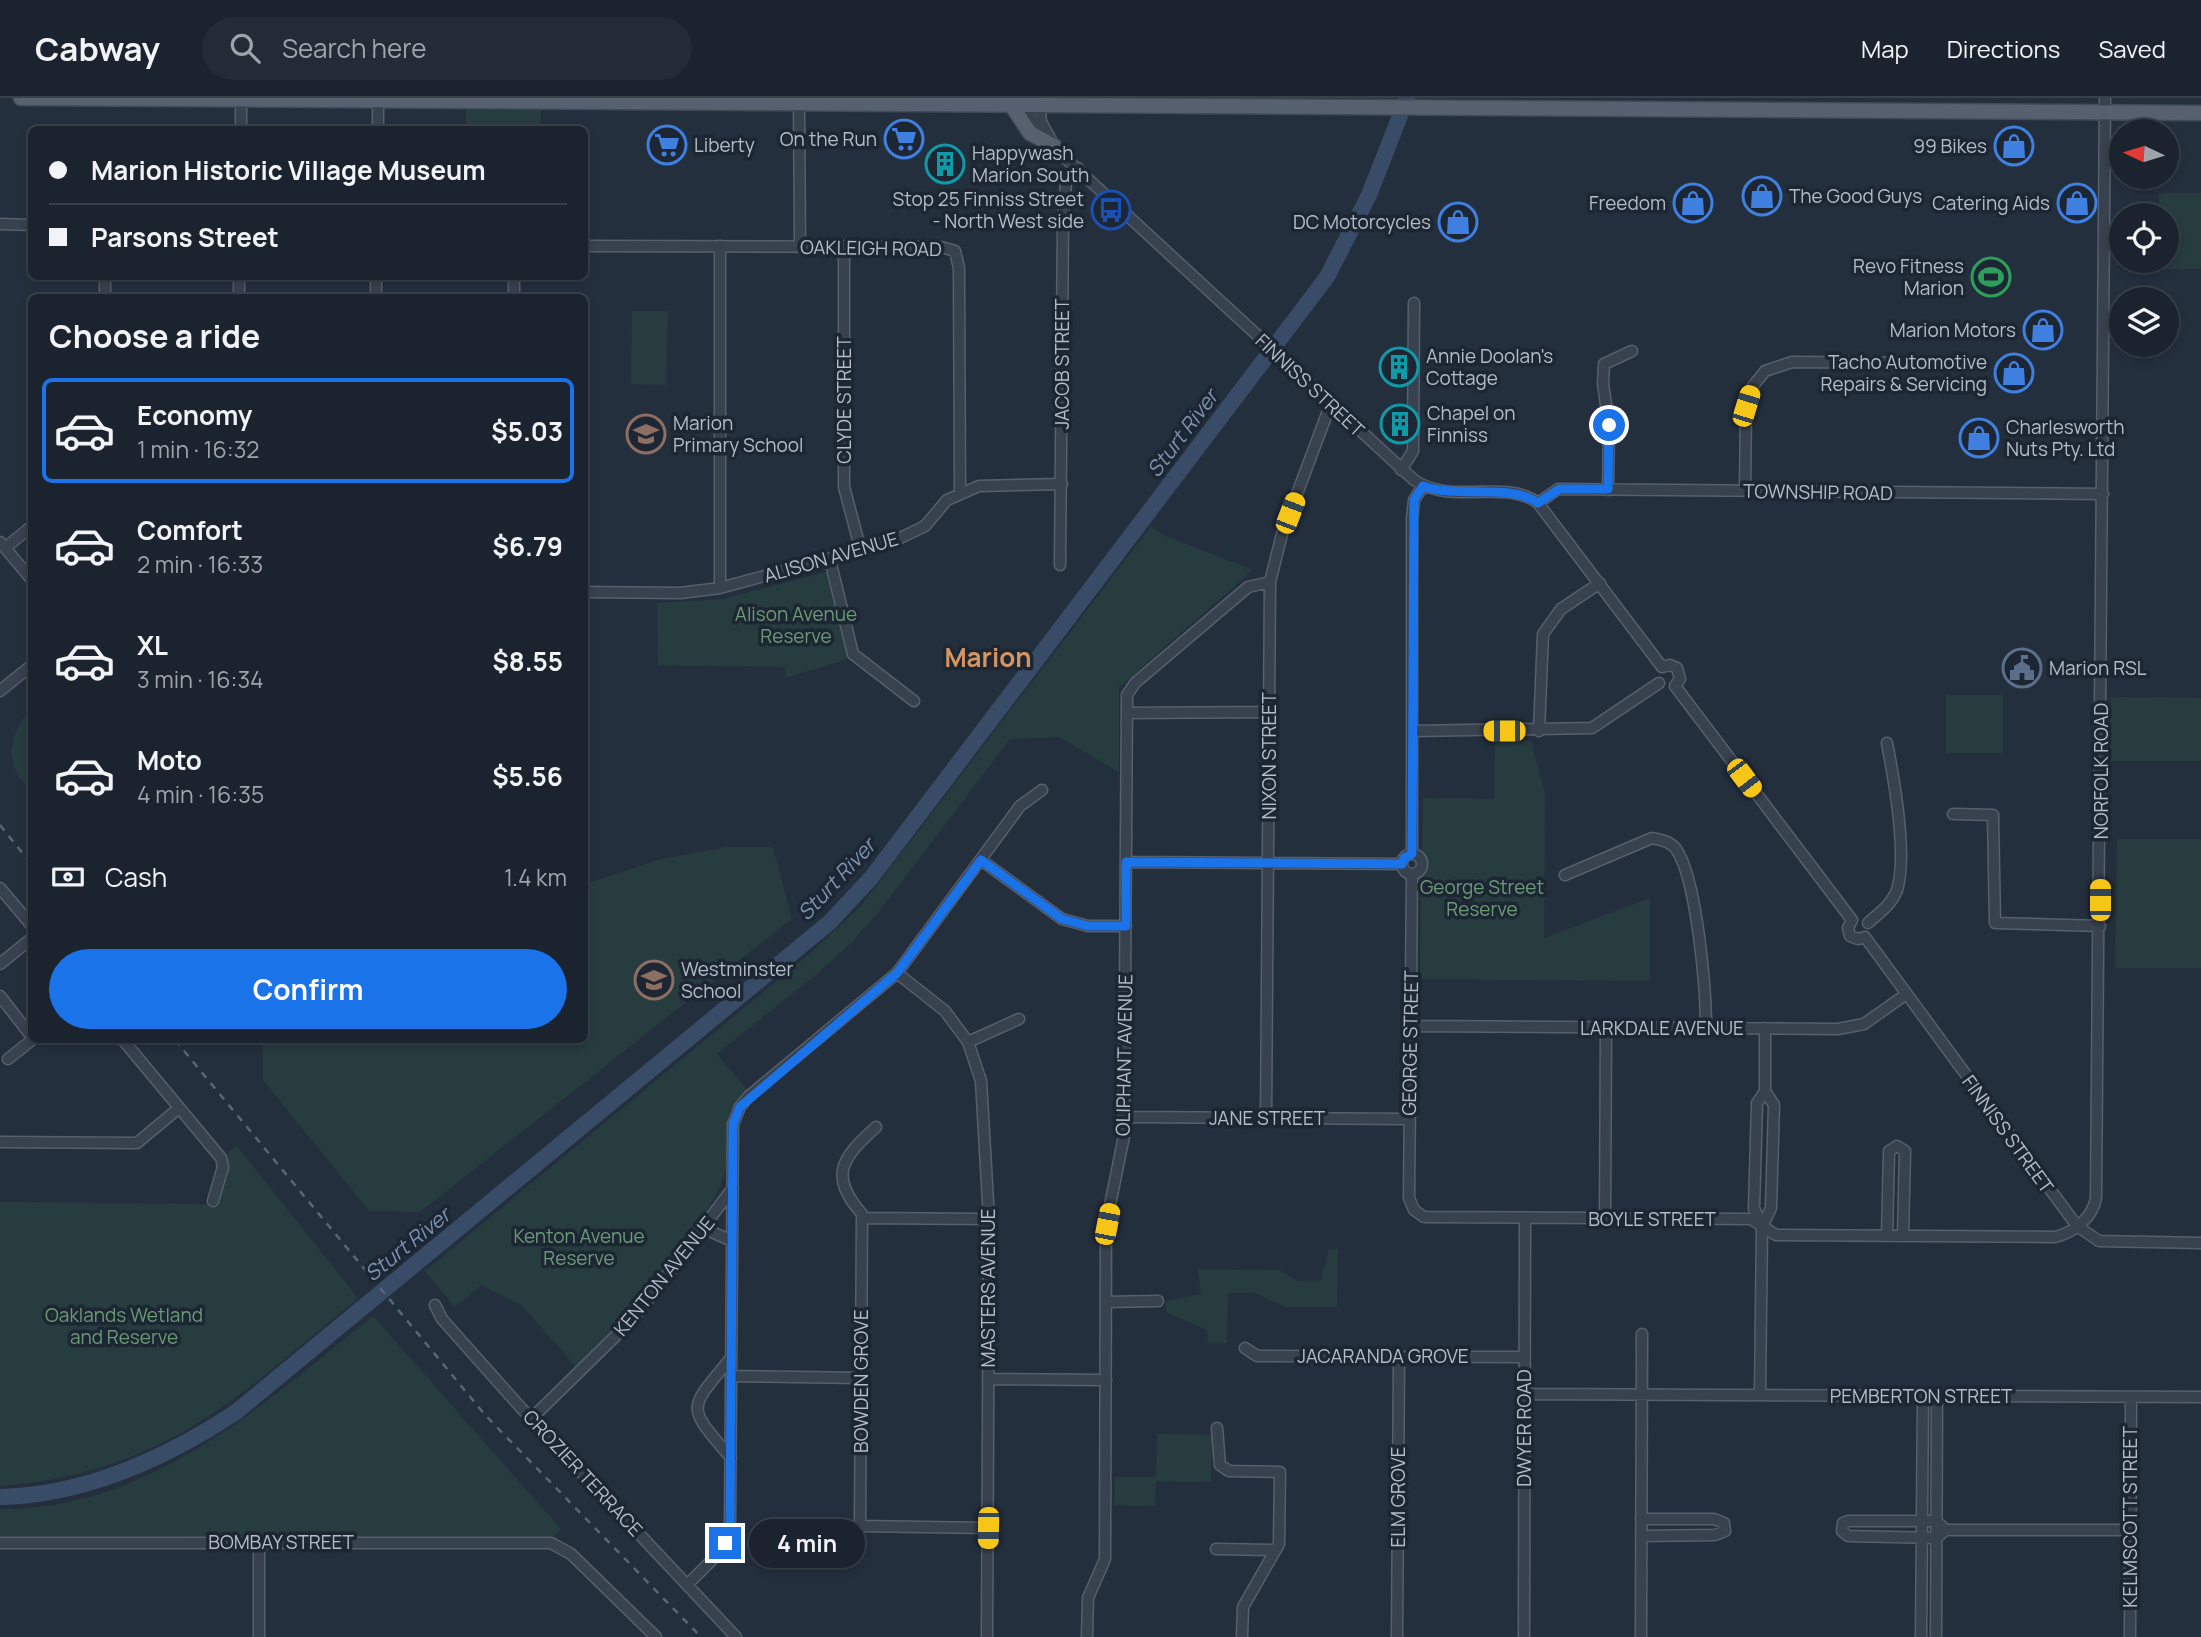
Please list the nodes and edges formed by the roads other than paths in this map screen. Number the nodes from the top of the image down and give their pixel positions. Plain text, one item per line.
1 (21, 98) edge
2 (144, 99) edge
3 (241, 99) edge
4 (282, 99) edge
5 (378, 99) edge
6 (512, 99) edge
7 (799, 101) edge
8 (1034, 102) edge
9 (1217, 102) edge
10 (2105, 105) edge
11 (1012, 106) junction
12 (2201, 113) edge
13 (241, 126) edge
14 (378, 126) edge
15 (1054, 146) junction
16 (1078, 168) junction
17 (0, 224) edge
18 (28, 225) edge
19 (588, 246) edge
20 (720, 246) junction
21 (800, 246) junction
22 (844, 246) junction
23 (1414, 303) dead end
24 (1632, 351) dead end
25 (1934, 363) dead end
26 (1331, 403) junction
27 (1401, 470) junction
28 (1062, 484) junction
29 (1423, 486) junction
30 (1608, 489) junction
31 (1745, 491) junction
32 (2103, 494) junction
33 (960, 495) junction
34 (1538, 503) junction
35 (28, 529) edge
36 (3, 545) edge
37 (862, 551) junction
38 (830, 559) junction
39 (1060, 565) dead end
40 (28, 575) edge
41 (1270, 582) junction
42 (1600, 583) junction
43 (720, 588) junction
44 (588, 592) edge
45 (1662, 667) junction
46 (28, 668) edge
47 (1659, 683) junction
48 (1675, 686) junction
49 (0, 691) edge
50 (914, 701) dead end
51 (1269, 712) junction
52 (1127, 713) junction
53 (1413, 731) junction
54 (1539, 731) junction
55 (1886, 743) dead end
56 (1042, 790) dead end
57 (1953, 814) dead end
58 (1412, 854) junction
59 (981, 860) junction
60 (1126, 862) junction
61 (1268, 863) junction
62 (1402, 864) junction
63 (1412, 874) junction
64 (1565, 875) dead end
65 (0, 888) edge
66 (1852, 920) junction
67 (28, 921) edge
68 (1868, 923) junction
69 (1126, 926) junction
70 (2099, 926) junction
71 (1865, 937) junction
72 (28, 941) edge
73 (0, 964) edge
74 (897, 973) junction
75 (1905, 995) junction
76 (0, 996) edge
77 (1019, 1019) dead end
78 (1410, 1026) junction
79 (1706, 1028) junction
80 (1765, 1028) junction
81 (1606, 1029) junction
82 (28, 1033) edge
83 (28, 1042) edge
84 (968, 1042) junction
85 (125, 1043) edge
86 (8, 1059) dead end
87 (1765, 1091) junction
88 (179, 1108) junction
89 (1125, 1117) junction
90 (1266, 1119) junction
91 (1409, 1119) junction
92 (876, 1127) dead end
93 (0, 1142) edge
94 (733, 1188) junction
95 (213, 1201) dead end
96 (1414, 1210) joint
97 (862, 1217) junction
98 (989, 1219) junction
99 (1525, 1219) junction
100 (1605, 1219) junction
101 (2077, 1226) junction
102 (1762, 1227) junction
103 (703, 1228) junction
104 (1887, 1236) junction
105 (1903, 1236) junction
106 (732, 1241) junction
107 (2201, 1243) edge
108 (1158, 1301) dead end
109 (1106, 1302) junction
110 (435, 1305) dead end
111 (1642, 1334) dead end
112 (1245, 1348) dead end
113 (1399, 1356) junction
114 (1524, 1357) junction
115 (731, 1358) junction
116 (731, 1376) junction
117 (862, 1378) junction
118 (988, 1379) junction
119 (1105, 1380) junction
120 (1524, 1394) junction
121 (1642, 1394) junction
122 (1760, 1394) junction
123 (1923, 1396) junction
124 (1937, 1396) junction
125 (2131, 1397) junction
126 (2201, 1397) edge
127 (531, 1419) junction
128 (1217, 1428) dead end
129 (731, 1458) junction
130 (1641, 1519) junction
131 (1922, 1521) junction
132 (1936, 1521) junction
133 (988, 1528) junction
134 (1947, 1530) junction
135 (2130, 1530) junction
136 (1641, 1536) junction
137 (1922, 1538) junction
138 (1936, 1538) junction
139 (259, 1542) junction
140 (0, 1544) edge
141 (1216, 1549) dead end
142 (1276, 1550) junction
143 (687, 1585) junction
144 (259, 1637) edge
145 (656, 1637) edge
146 (736, 1637) edge
147 (987, 1637) edge
148 (1087, 1637) edge
149 (1242, 1637) edge
150 (1397, 1637) edge
151 (1524, 1637) edge
152 (1641, 1637) edge
153 (1921, 1637) edge
154 (1936, 1637) edge
155 (2130, 1637) edge

1 - 2 main road
2 - 3 main road
3 - 4 main road
3 - 13 street
4 - 5 main road
5 - 6 main road
5 - 14 street
6 - 7 main road
7 - 11 main road
7 - 21 street
8 - 9 main road
8 - 11 main road
8 - 15 street, FINNISS STREET
9 - 10 main road
10 - 12 main road
10 - 32 street, NORFOLK ROAD
11 - 15 main road
15 - 16 street, FINNISS STREET
16 - 26 street, FINNISS STREET
16 - 28 street, JACOB STREET
17 - 18 street
19 - 20 street, OAKLEIGH ROAD
20 - 21 street, OAKLEIGH ROAD
20 - 43 street
21 - 22 street, OAKLEIGH ROAD
22 - 33 street, OAKLEIGH ROAD
22 - 37 street, CLYDE STREET
23 - 27 street
24 - 30 street
25 - 31 street
26 - 27 street, FINNISS STREET
26 - 41 street, NIXON STREET
27 - 29 street, FINNISS STREET
28 - 33 street, ALISON AVENUE
28 - 39 street, JACOB STREET
29 - 34 street, FINNISS STREET
29 - 53 street
30 - 31 street, TOWNSHIP ROAD
30 - 34 street, TOWNSHIP ROAD
31 - 32 street, TOWNSHIP ROAD
32 - 70 street, NORFOLK ROAD
33 - 37 street, ALISON AVENUE
34 - 42 street
35 - 36 street
36 - 40 street
37 - 38 street, ALISON AVENUE
38 - 43 street, ALISON AVENUE
38 - 50 street
41 - 51 street, NIXON STREET
41 - 52 street, OLIPHANT AVENUE
42 - 45 street
42 - 54 street
43 - 44 street, ALISON AVENUE
45 - 47 street
45 - 48 street
46 - 49 street
47 - 48 street
47 - 54 street
48 - 66 street
51 - 52 street
51 - 61 street, NIXON STREET
52 - 60 street, OLIPHANT AVENUE
53 - 54 street
53 - 58 street
55 - 68 street
56 - 59 street
57 - 70 street
58 - 62 street
58 - 63 street
59 - 69 street
59 - 74 street
60 - 61 street
60 - 69 street, OLIPHANT AVENUE
61 - 62 street
61 - 90 street, NIXON STREET
62 - 63 street
63 - 78 street, GEORGE STREET
64 - 79 street
65 - 67 street
66 - 68 street
66 - 71 street
68 - 71 street
69 - 89 street, OLIPHANT AVENUE
70 - 101 street, NORFOLK ROAD
71 - 75 street, FINNISS STREET
72 - 73 street
74 - 84 street, MASTERS AVENUE
74 - 94 street
75 - 80 street, LARKDALE AVENUE
75 - 101 street, FINNISS STREET
76 - 82 street
77 - 84 street
78 - 81 street, LARKDALE AVENUE
78 - 91 street, GEORGE STREET
79 - 80 street, LARKDALE AVENUE
79 - 81 street, LARKDALE AVENUE
80 - 87 street
81 - 100 street
83 - 86 street
84 - 98 street, MASTERS AVENUE
85 - 88 street
87 - 102 street
87 - 102 street
88 - 93 street
88 - 95 street
89 - 90 street, JANE STREET
89 - 109 street, OLIPHANT AVENUE
90 - 91 street, JANE STREET
91 - 96 street, GEORGE STREET
92 - 97 street
94 - 103 street, KENTON AVENUE
94 - 106 street
96 - 99 street, BOYLE STREET
97 - 98 street
97 - 117 street, BOWDEN GROVE
98 - 118 street, MASTERS AVENUE
99 - 100 street, BOYLE STREET
99 - 114 street, DWYER ROAD
100 - 102 street, BOYLE STREET
101 - 105 street, BOYLE STREET
101 - 107 street, FINNISS STREET
102 - 104 street, BOYLE STREET
102 - 122 street
103 - 106 street
103 - 127 street, KENTON AVENUE
104 - 105 street, BOYLE STREET
104 - 105 street
106 - 115 street
108 - 109 street
109 - 119 street, OLIPHANT AVENUE
110 - 127 street, CROZIER TERRACE
111 - 121 street
112 - 113 street, JACARANDA GROVE
113 - 114 street, JACARANDA GROVE
113 - 150 street, ELM GROVE
114 - 120 street, DWYER ROAD
115 - 116 street
115 - 129 street
116 - 117 street
116 - 129 street
117 - 133 street, BOWDEN GROVE
118 - 119 street
118 - 133 street, MASTERS AVENUE
119 - 148 street, OLIPHANT AVENUE
120 - 121 street, PEMBERTON STREET
120 - 151 street, DWYER ROAD
121 - 122 street, PEMBERTON STREET
121 - 130 street
122 - 123 street, PEMBERTON STREET
123 - 124 street, PEMBERTON STREET
123 - 131 street
124 - 125 street, PEMBERTON STREET
124 - 132 street
125 - 126 street, PEMBERTON STREET
125 - 135 street, KELMSCOTT STREET
127 - 143 street, CROZIER TERRACE
128 - 142 street
129 - 143 street
130 - 136 street
130 - 136 street
131 - 132 street
131 - 137 street
131 - 137 street
132 - 134 street
132 - 138 street
133 - 147 street, MASTERS AVENUE
134 - 135 street
134 - 138 street
135 - 155 street, KELMSCOTT STREET
136 - 152 street
137 - 138 street
137 - 153 street
138 - 154 street
139 - 140 street, BOMBAY STREET
139 - 144 street
139 - 145 street, BOMBAY STREET
141 - 142 street
142 - 149 street
143 - 146 street, CROZIER TERRACE

